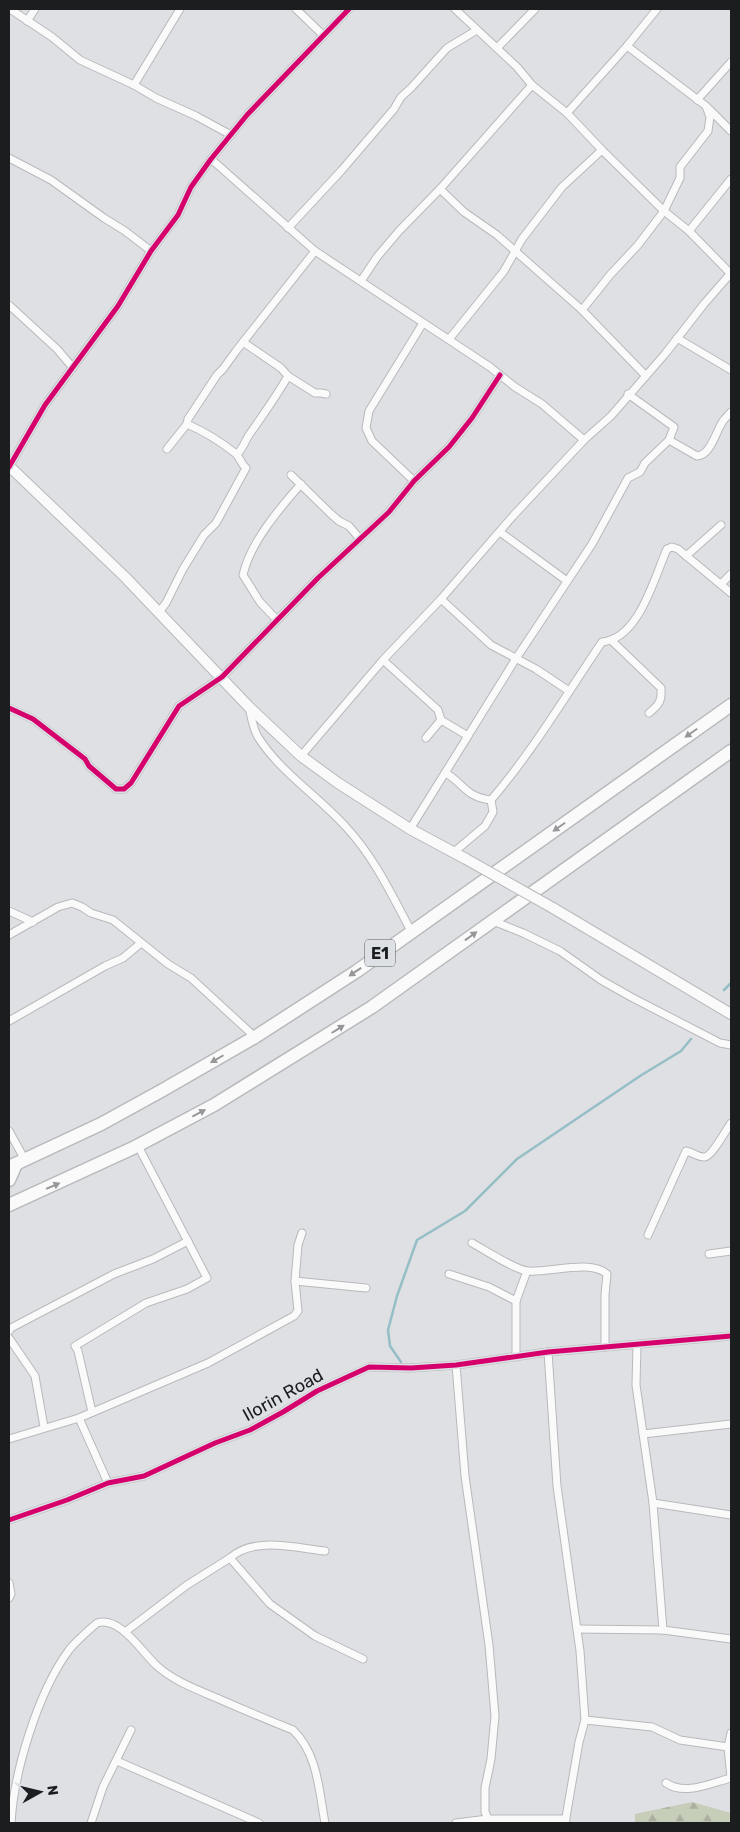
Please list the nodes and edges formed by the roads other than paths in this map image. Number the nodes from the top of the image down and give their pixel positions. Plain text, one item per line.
1 (10, 9) edge
2 (35, 9) edge
3 (180, 9) edge
4 (296, 9) edge
5 (349, 9) edge
6 (455, 9) edge
7 (535, 9) edge
8 (657, 9) edge
9 (27, 21) junction
10 (477, 30) junction
11 (323, 36) junction
12 (627, 46) junction
13 (497, 48) junction
14 (731, 62) edge
15 (134, 85) junction
16 (532, 85) junction
17 (697, 100) junction
18 (706, 106) junction
19 (567, 112) junction
20 (731, 130) edge
21 (231, 135) junction
22 (602, 150) junction
23 (9, 158) edge
24 (211, 159) junction
25 (731, 179) edge
26 (440, 188) junction
27 (664, 211) junction
28 (288, 228) junction
29 (688, 231) junction
30 (151, 251) junction
31 (316, 251) junction
32 (515, 252) junction
33 (731, 274) edge
34 (361, 281) junction
35 (9, 304) edge
36 (582, 310) junction
37 (423, 323) junction
38 (450, 338) junction
39 (677, 338) junction
40 (243, 342) junction
41 (73, 368) junction
42 (731, 370) edge
43 (500, 375) junction
44 (288, 376) junction
45 (646, 376) junction
46 (326, 394) dead end
47 (628, 394) junction
48 (731, 412) edge
49 (187, 424) junction
50 (584, 440) junction
51 (669, 440) junction
52 (167, 449) dead end
53 (237, 454) junction
54 (9, 467) edge
55 (292, 475) dead end
56 (414, 481) junction
57 (301, 484) junction
58 (721, 525) dead end
59 (500, 532) junction
60 (360, 539) junction
61 (686, 556) junction
62 (731, 574) edge
63 (567, 581) junction
64 (721, 584) junction
65 (731, 593) edge
66 (441, 599) junction
67 (158, 612) junction
68 (277, 620) junction
69 (612, 641) junction
70 (383, 660) junction
71 (515, 660) junction
72 (222, 677) junction
73 (569, 691) junction
74 (731, 705) edge
75 (249, 707) junction
76 (9, 708) edge
77 (649, 713) dead end
78 (441, 720) junction
79 (426, 738) dead end
80 (466, 739) junction
81 (731, 752) edge
82 (302, 756) junction
83 (446, 773) junction
84 (491, 800) junction
85 (410, 829) junction
86 (454, 852) junction
87 (9, 910) edge
88 (493, 921) junction
89 (33, 922) junction
90 (411, 931) junction
91 (9, 936) edge
92 (141, 943) junction
93 (731, 1014) edge
94 (9, 1022) edge
95 (255, 1037) junction
96 (731, 1045) edge
97 (731, 1123) edge
98 (9, 1131) edge
99 (138, 1146) junction
100 (17, 1164) edge
101 (9, 1180) edge
102 (9, 1205) edge
103 (302, 1233) dead end
104 (648, 1235) dead end
105 (188, 1241) junction
106 (472, 1243) dead end
107 (731, 1251) edge
108 (710, 1254) dead end
109 (527, 1271) junction
110 (449, 1274) dead end
111 (295, 1281) junction
112 (366, 1288) dead end
113 (516, 1301) junction
114 (9, 1332) edge
115 (731, 1336) edge
116 (9, 1338) edge
117 (637, 1345) junction
118 (605, 1347) junction
119 (548, 1352) junction
120 (516, 1357) junction
121 (456, 1365) junction
122 (92, 1412) junction
123 (80, 1418) junction
124 (731, 1424) edge
125 (44, 1427) junction
126 (643, 1434) junction
127 (9, 1439) edge
128 (108, 1483) junction
129 (653, 1503) junction
130 (731, 1515) edge
131 (9, 1520) edge
132 (325, 1551) dead end
133 (230, 1558) junction
134 (9, 1583) edge
135 (9, 1598) edge
136 (577, 1629) junction
137 (663, 1630) junction
138 (125, 1632) junction
139 (731, 1638) edge
140 (363, 1659) dead end
141 (585, 1720) junction
142 (132, 1730) dead end
143 (731, 1733) edge
144 (728, 1747) junction
145 (117, 1761) junction
146 (731, 1778) edge
147 (666, 1783) dead end
148 (488, 1819) junction
149 (566, 1821) edge
150 (11, 1823) edge
151 (91, 1823) edge
152 (259, 1823) edge
153 (324, 1823) edge
154 (456, 1823) edge

1 - 9 street
2 - 9 street
3 - 15 street
4 - 11 street
5 - 11 street
6 - 10 street
7 - 13 street
8 - 12 street
9 - 15 street
10 - 13 street
10 - 28 street
11 - 21 street
12 - 17 street
12 - 19 street
13 - 16 street
14 - 17 street
15 - 21 street
16 - 19 street
16 - 26 street
17 - 18 street
18 - 20 street
18 - 27 street
19 - 22 street
21 - 24 street
22 - 27 street
22 - 32 street
23 - 30 street
24 - 28 street
24 - 30 street
25 - 29 street
26 - 32 street
26 - 34 street
27 - 29 street
27 - 36 street
28 - 31 street
29 - 33 street
30 - 41 street
31 - 34 street
31 - 40 street
32 - 36 street
32 - 38 street
33 - 39 street
34 - 37 street
35 - 41 street
36 - 45 street
37 - 38 street
37 - 56 street
38 - 43 street
39 - 42 street
39 - 45 street
40 - 44 street
40 - 49 street
41 - 54 street
43 - 50 street
43 - 56 street
44 - 46 street
44 - 53 street
45 - 47 street
47 - 50 street
47 - 51 street
48 - 51 street
49 - 52 street
49 - 53 street
50 - 59 street
51 - 63 street
53 - 67 street
54 - 67 main road
55 - 57 street
56 - 60 street
57 - 60 street
57 - 68 street
58 - 61 street
59 - 63 street
59 - 66 street
60 - 68 street
61 - 64 street
61 - 69 street
62 - 64 street
63 - 71 street
64 - 65 street
66 - 70 street
66 - 71 street
67 - 72 main road
68 - 72 street
69 - 73 street
69 - 77 street
70 - 78 street
70 - 82 street
71 - 73 street
71 - 80 street
72 - 75 main road
72 - 76 street
73 - 84 street
74 -> 90 highway, E1
75 - 82 main road
75 - 90 street
78 - 79 street
78 - 80 street
80 - 83 street
81 - 88 highway, E1
82 - 85 main road
83 - 84 street
83 - 85 street
84 - 86 street
85 - 86 main road
86 - 93 main road, bridge
87 - 89 street
88 - 96 street
99 -> 88 highway, E1
89 - 91 street
89 - 92 street
90 -> 95 highway, E1
92 - 94 street
92 - 95 street
95 -> 100 highway, E1
97 - 104 street
98 - 100 street
102 -> 99 highway, E1
99 - 105 street
100 - 101 highway
103 - 111 street
105 - 114 street
105 - 122 street
106 - 109 street
107 - 108 street
109 - 113 street
109 - 118 street
110 - 113 street
111 - 112 street
111 - 122 street
113 - 120 street
115 - 117 street, Ilorin Road
116 - 125 street
117 - 118 street, Ilorin Road
117 - 126 street
118 - 119 street, Ilorin Road
119 - 120 street, Ilorin Road
119 - 136 street
120 - 121 street, Ilorin Road
121 - 128 street, Ilorin Road
121 - 148 street
122 - 123 street
123 - 125 street
123 - 128 street
124 - 126 street
125 - 127 street
126 - 129 street
128 - 131 street, Ilorin Road
129 - 130 street
129 - 137 street
132 - 133 street
133 - 138 street
133 - 140 street
134 - 135 street
136 - 137 street
136 - 141 street
137 - 139 street
138 - 150 street
138 - 153 street
141 - 144 street
141 - 149 street
142 - 145 street
143 - 144 street
144 - 146 street
145 - 151 street
145 - 152 street
146 - 147 street
148 - 149 street
148 - 154 street

